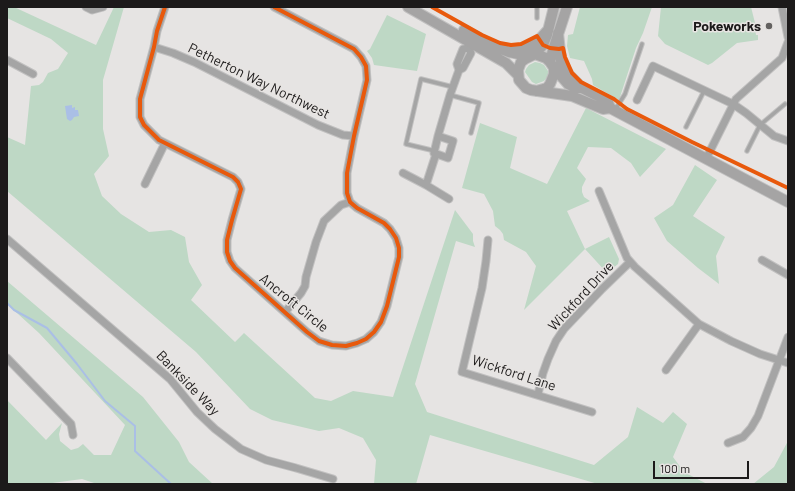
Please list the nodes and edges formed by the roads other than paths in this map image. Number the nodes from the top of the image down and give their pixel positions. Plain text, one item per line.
1 (86, 7) edge
2 (103, 7) edge
3 (164, 7) edge
4 (274, 7) edge
5 (408, 7) edge
6 (418, 7) edge
7 (537, 7) edge
8 (554, 7) edge
9 (567, 7) edge
10 (782, 7) edge
11 (537, 18) dead end
12 (554, 31) junction
13 (788, 37) edge
14 (472, 42) junction
15 (788, 42) edge
16 (642, 44) dead end
17 (154, 47) junction
18 (509, 52) junction
19 (532, 55) junction
20 (7, 60) edge
21 (552, 65) junction
22 (33, 74) dead end
23 (518, 75) junction
24 (453, 87) junction
25 (582, 88) junction
26 (536, 91) junction
27 (704, 91) junction
28 (450, 95) junction
29 (637, 100) dead end
30 (733, 104) junction
31 (785, 104) dead end
32 (612, 109) junction
33 (760, 125) junction
34 (686, 127) dead end
35 (471, 133) dead end
36 (354, 136) junction
37 (438, 136) junction
38 (788, 140) edge
39 (165, 144) junction
40 (746, 151) dead end
41 (435, 152) junction
42 (706, 159) junction
43 (403, 173) dead end
44 (145, 184) dead end
45 (426, 186) junction
46 (599, 191) dead end
47 (450, 199) dead end
48 (350, 202) junction
49 (788, 202) edge
50 (7, 240) edge
51 (488, 240) dead end
52 (762, 260) dead end
53 (630, 262) junction
54 (788, 275) edge
55 (285, 312) junction
56 (699, 324) junction
57 (788, 336) edge
58 (7, 358) edge
59 (780, 360) junction
60 (788, 364) edge
61 (666, 370) dead end
62 (538, 394) junction
63 (592, 412) dead end
64 (73, 435) dead end
65 (728, 443) dead end
66 (333, 479) dead end

1 - 2 street
3 - 17 street, Ancroft Circle
4 - 36 street
5 - 14 main road
6 - 14 main road
7 - 11 lane
8 - 12 main road
9 - 12 main road
10 - 13 street
12 - 18 main road
12 - 19 main road
12 - 21 main road
12 - 25 main road
14 - 18 main road
14 - 23 main road
14 - 24 street
15 - 30 street
16 - 32 lane
17 - 36 street, Petherton Way Northwest
17 - 39 street, Ancroft Circle
18 - 19 main road
19 - 21 main road
19 - 23 main road
20 - 22 street
21 - 25 main road
21 - 26 main road
23 - 26 main road
24 - 28 street
24 - 41 lane
25 - 32 main road
26 - 32 main road
27 - 29 street
27 - 30 street
27 - 34 lane
28 - 35 lane
28 - 37 street
30 - 33 street
30 - 42 street
31 - 33 lane
32 - 42 main road
33 - 38 street
33 - 40 lane
36 - 48 street
37 - 41 street
37 - 41 street
39 - 44 street
39 - 55 street, Ancroft Circle
41 - 45 street
42 - 49 main road
43 - 45 street
45 - 47 street
46 - 53 street
48 - 55 street
48 - 55 street, Ancroft Circle
50 - 66 street, Bankside Way
51 - 62 street, Wickford Lane
52 - 54 street
53 - 56 street
53 - 62 street, Wickford Drive
56 - 59 street
56 - 61 street
57 - 59 street
58 - 64 street
59 - 60 street
59 - 65 street
62 - 63 street, Wickford Lane

